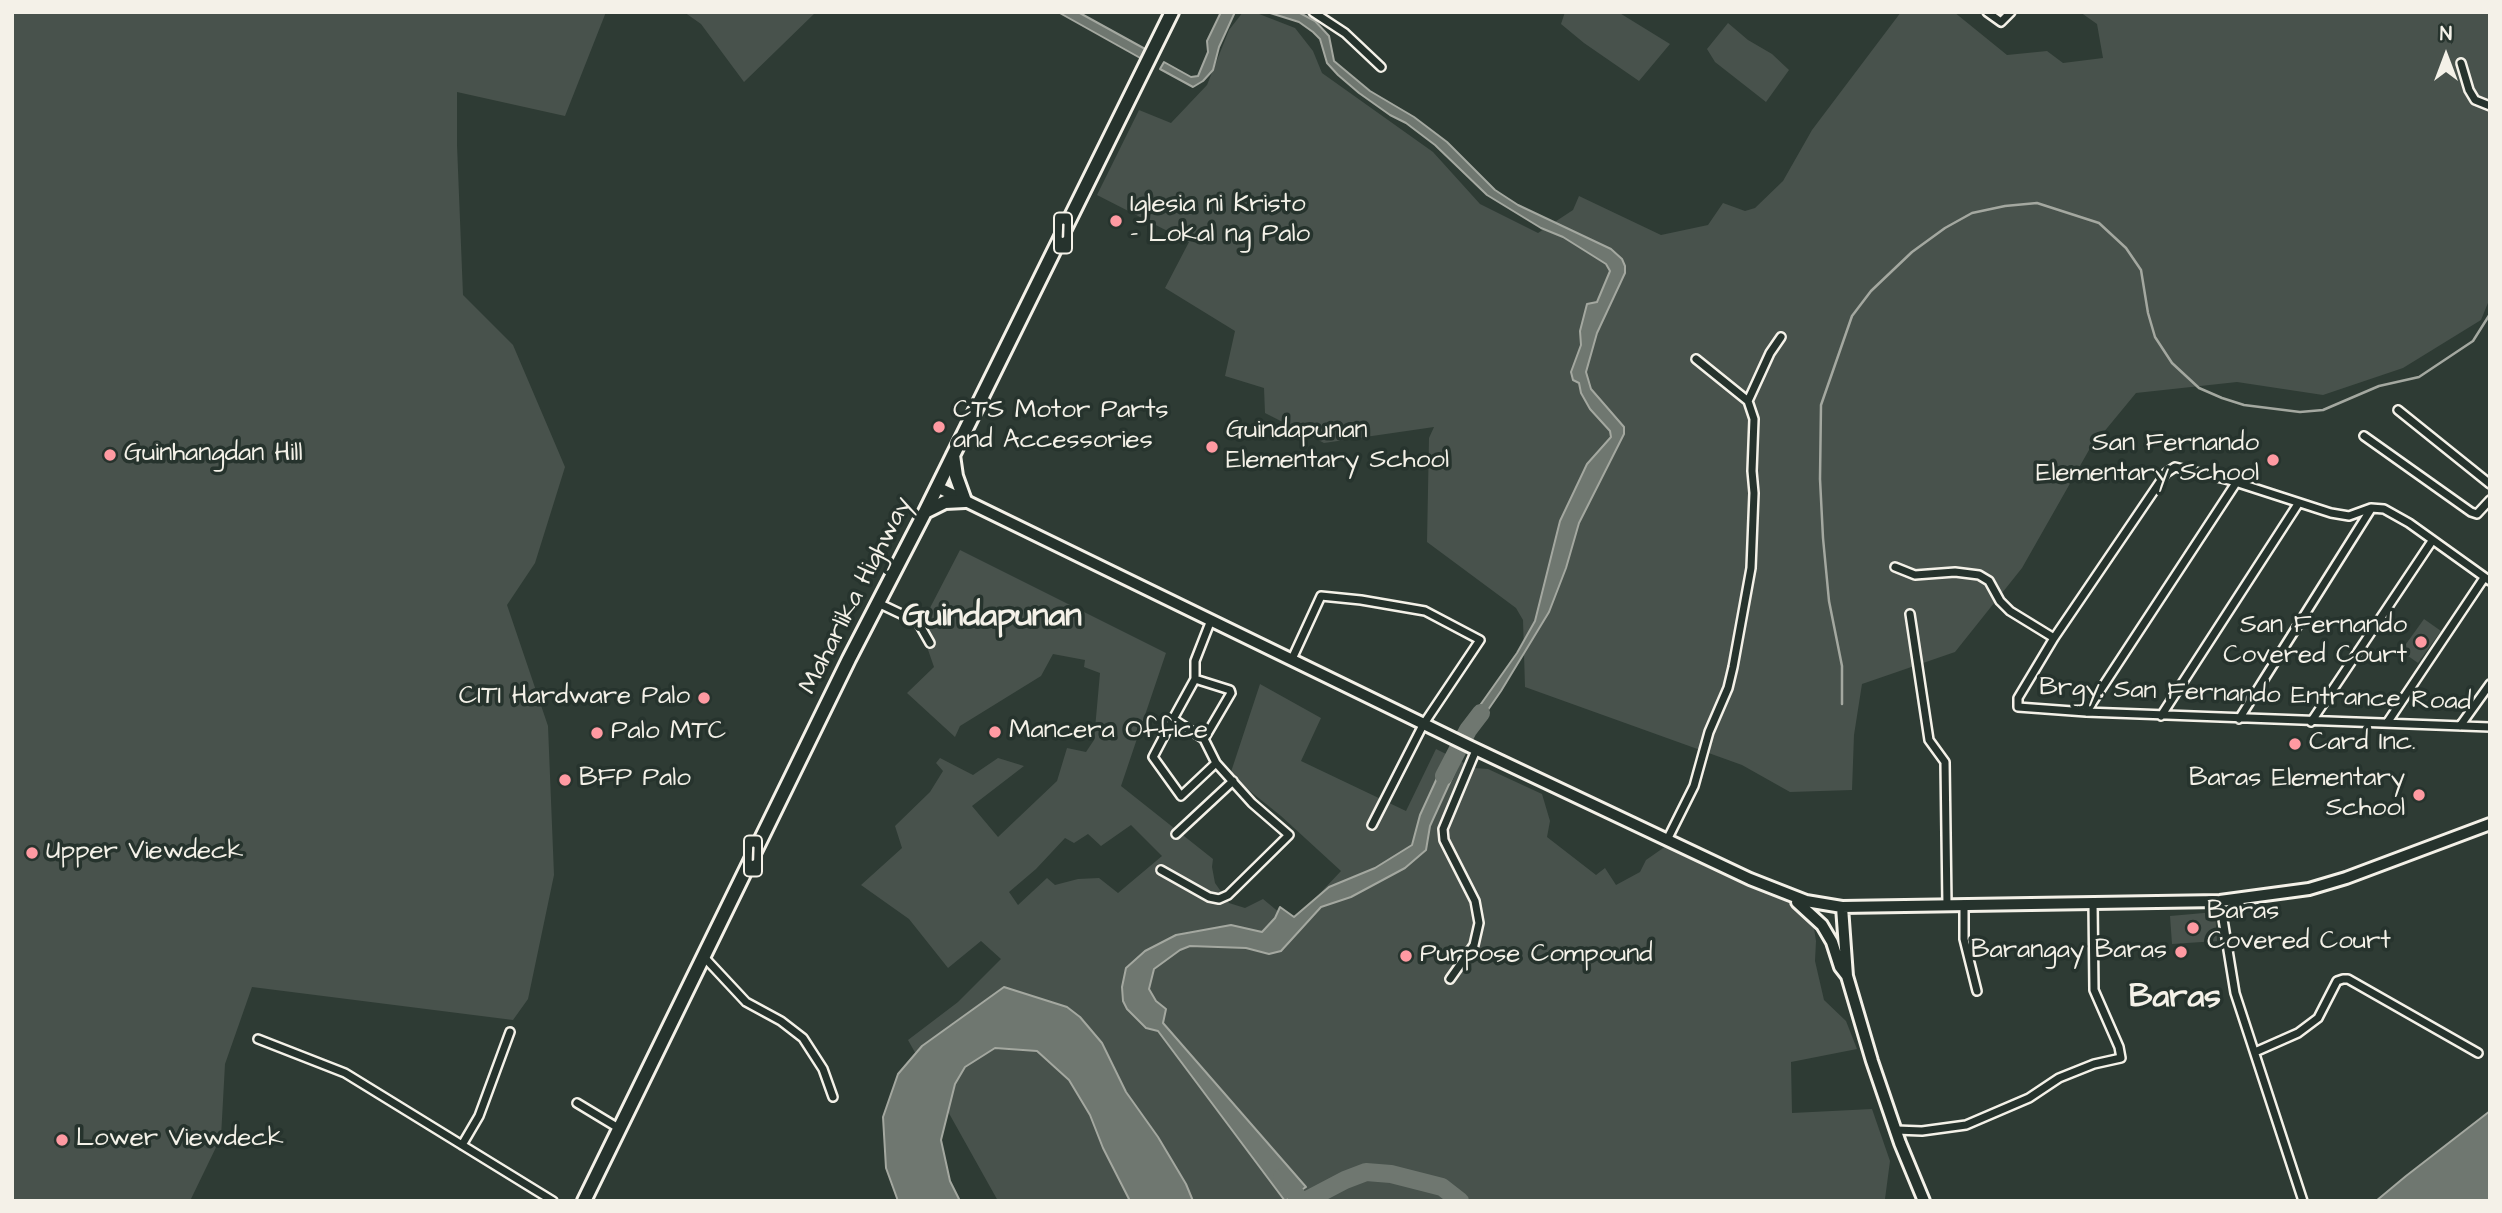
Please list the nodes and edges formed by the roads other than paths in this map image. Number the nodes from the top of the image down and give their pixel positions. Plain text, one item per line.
1 (1172, 12) edge
2 (1313, 12) edge
3 (1987, 12) edge
4 (2011, 12) edge
5 (2461, 63) dead end
6 (1381, 67) dead end
7 (2490, 106) edge
8 (1781, 337) dead end
9 (1696, 359) dead end
10 (1748, 401) junction
11 (2398, 410) dead end
12 (2364, 436) dead end
13 (953, 454) junction
14 (2236, 483) junction
15 (2490, 484) edge
16 (937, 487) junction
17 (2490, 500) edge
18 (965, 501) junction
19 (2298, 504) junction
20 (2371, 508) junction
21 (925, 512) junction
22 (2432, 541) junction
23 (1895, 567) dead end
24 (2487, 579) edge
25 (878, 604) junction
26 (1910, 614) dead end
27 (1211, 620) junction
28 (2053, 638) junction
29 (930, 643) dead end
30 (1292, 659) junction
31 (1195, 679) junction
32 (2490, 684) edge
33 (2086, 712) junction
34 (2161, 716) junction
35 (1173, 719) junction
36 (2239, 719) junction
37 (2311, 722) junction
38 (2387, 723) junction
39 (1423, 725) junction
40 (2460, 726) junction
41 (2490, 727) edge
42 (1204, 739) junction
43 (1473, 748) junction
44 (1216, 763) junction
45 (1233, 781) junction
46 (2490, 824) edge
47 (1372, 825) dead end
48 (1177, 834) dead end
49 (1667, 840) junction
50 (1161, 870) dead end
51 (1787, 895) junction
52 (2220, 901) junction
53 (2093, 903) junction
54 (1964, 904) junction
55 (1824, 905) junction
56 (1947, 905) junction
57 (1842, 907) junction
58 (1822, 925) junction
59 (704, 957) junction
60 (1847, 976) junction
61 (1450, 979) dead end
62 (1977, 991) dead end
63 (510, 1032) dead end
64 (258, 1039) dead end
65 (2255, 1052) junction
66 (2478, 1053) dead end
67 (833, 1097) dead end
68 (577, 1103) dead end
69 (620, 1129) junction
70 (1896, 1129) junction
71 (462, 1145) junction
72 (553, 1201) edge
73 (584, 1201) edge
74 (1924, 1201) edge
75 (2303, 1201) edge

1 - 13 highway, Maharlika Highway / 1
2 - 6 street
3 - 4 street
5 - 7 street
8 - 10 street
9 - 10 street
10 - 49 street
11 - 15 street
12 - 17 street
13 - 16 highway, Maharlika Highway / 1
13 - 18 highway
14 - 19 street
14 - 28 street
14 - 33 street
16 - 18 main road
16 - 21 highway, Maharlika Highway / 1
18 - 21 highway
18 - 27 main road
19 - 20 street
19 - 34 street
20 - 22 street
20 - 36 street
21 - 25 highway, Maharlika Highway / 1
22 - 24 street
22 - 37 street
23 - 28 street
24 - 38 street
25 - 29 street
25 - 59 highway, Maharlika Highway / 1
26 - 56 street
27 - 30 main road
27 - 31 street
28 - 33 street, Brgy. San Fernando Entrance Road
30 - 39 main road
30 - 39 street
31 - 35 street
31 - 42 street
32 - 40 street
33 - 34 street, Brgy. San Fernando Entrance Road
34 - 36 street, Brgy. San Fernando Entrance Road
35 - 42 street
35 - 44 street
36 - 37 street, Brgy. San Fernando Entrance Road
37 - 38 street, Brgy. San Fernando Entrance Road
38 - 40 street, Brgy. San Fernando Entrance Road
39 - 43 main road
39 - 47 street
40 - 41 street, Brgy. San Fernando Entrance Road
42 - 44 street
43 - 49 main road
43 - 61 street
44 - 45 street
45 - 48 street
45 - 50 street
46 - 52 main road
49 - 51 main road
51 - 55 main road
51 - 58 main road
52 - 53 main road
52 - 65 street
53 - 54 main road
53 - 70 street
54 - 56 main road
54 - 62 street
55 - 57 main road
55 - 58 main road
56 - 57 main road
57 - 60 main road
58 - 60 main road
59 - 67 street
59 - 69 highway, Maharlika Highway / 1
60 - 70 main road
63 - 71 street
64 - 71 street
65 - 66 street
65 - 75 street
68 - 69 street
69 - 73 highway, Maharlika Highway / 1
70 - 74 main road
71 - 72 street

